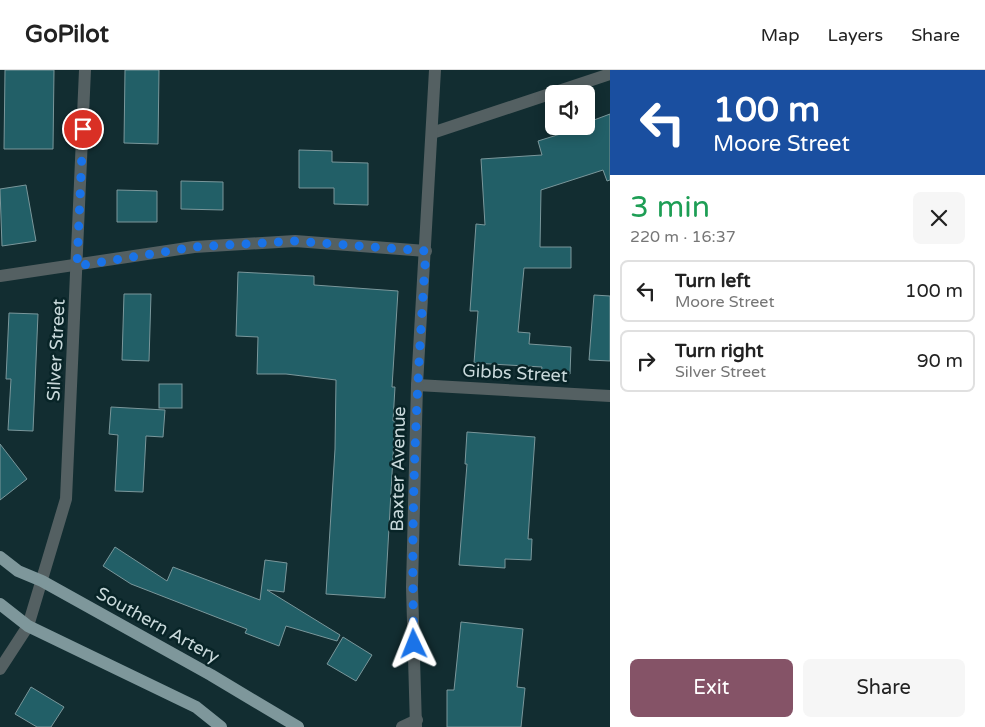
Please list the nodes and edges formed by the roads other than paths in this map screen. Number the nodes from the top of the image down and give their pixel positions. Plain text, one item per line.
1 (85, 70) edge
2 (436, 70) edge
3 (610, 74) edge
4 (432, 133) junction
5 (426, 251) junction
6 (77, 266) junction
7 (0, 276) edge
8 (417, 385) junction
9 (610, 396) edge
10 (0, 557) edge
11 (42, 581) junction
12 (0, 604) edge
13 (28, 626) junction
14 (0, 669) edge
15 (416, 724) edge
16 (220, 727) edge
17 (298, 727) edge
18 (402, 727) edge

1 - 6 street, Silver Street
2 - 4 street, Baxter Avenue
3 - 4 street
4 - 5 street, Baxter Avenue
5 - 6 street
5 - 8 street, Baxter Avenue
6 - 7 street
6 - 11 street, Silver Street
8 - 9 street, Gibbs Street
8 - 15 street, Baxter Avenue
10 - 11 main road, Southern Artery
11 - 13 street, Silver Street
11 - 17 main road, Southern Artery
12 - 13 main road
13 - 14 street, Silver Street
13 - 16 main road
15 - 18 street, Baxter Avenue

